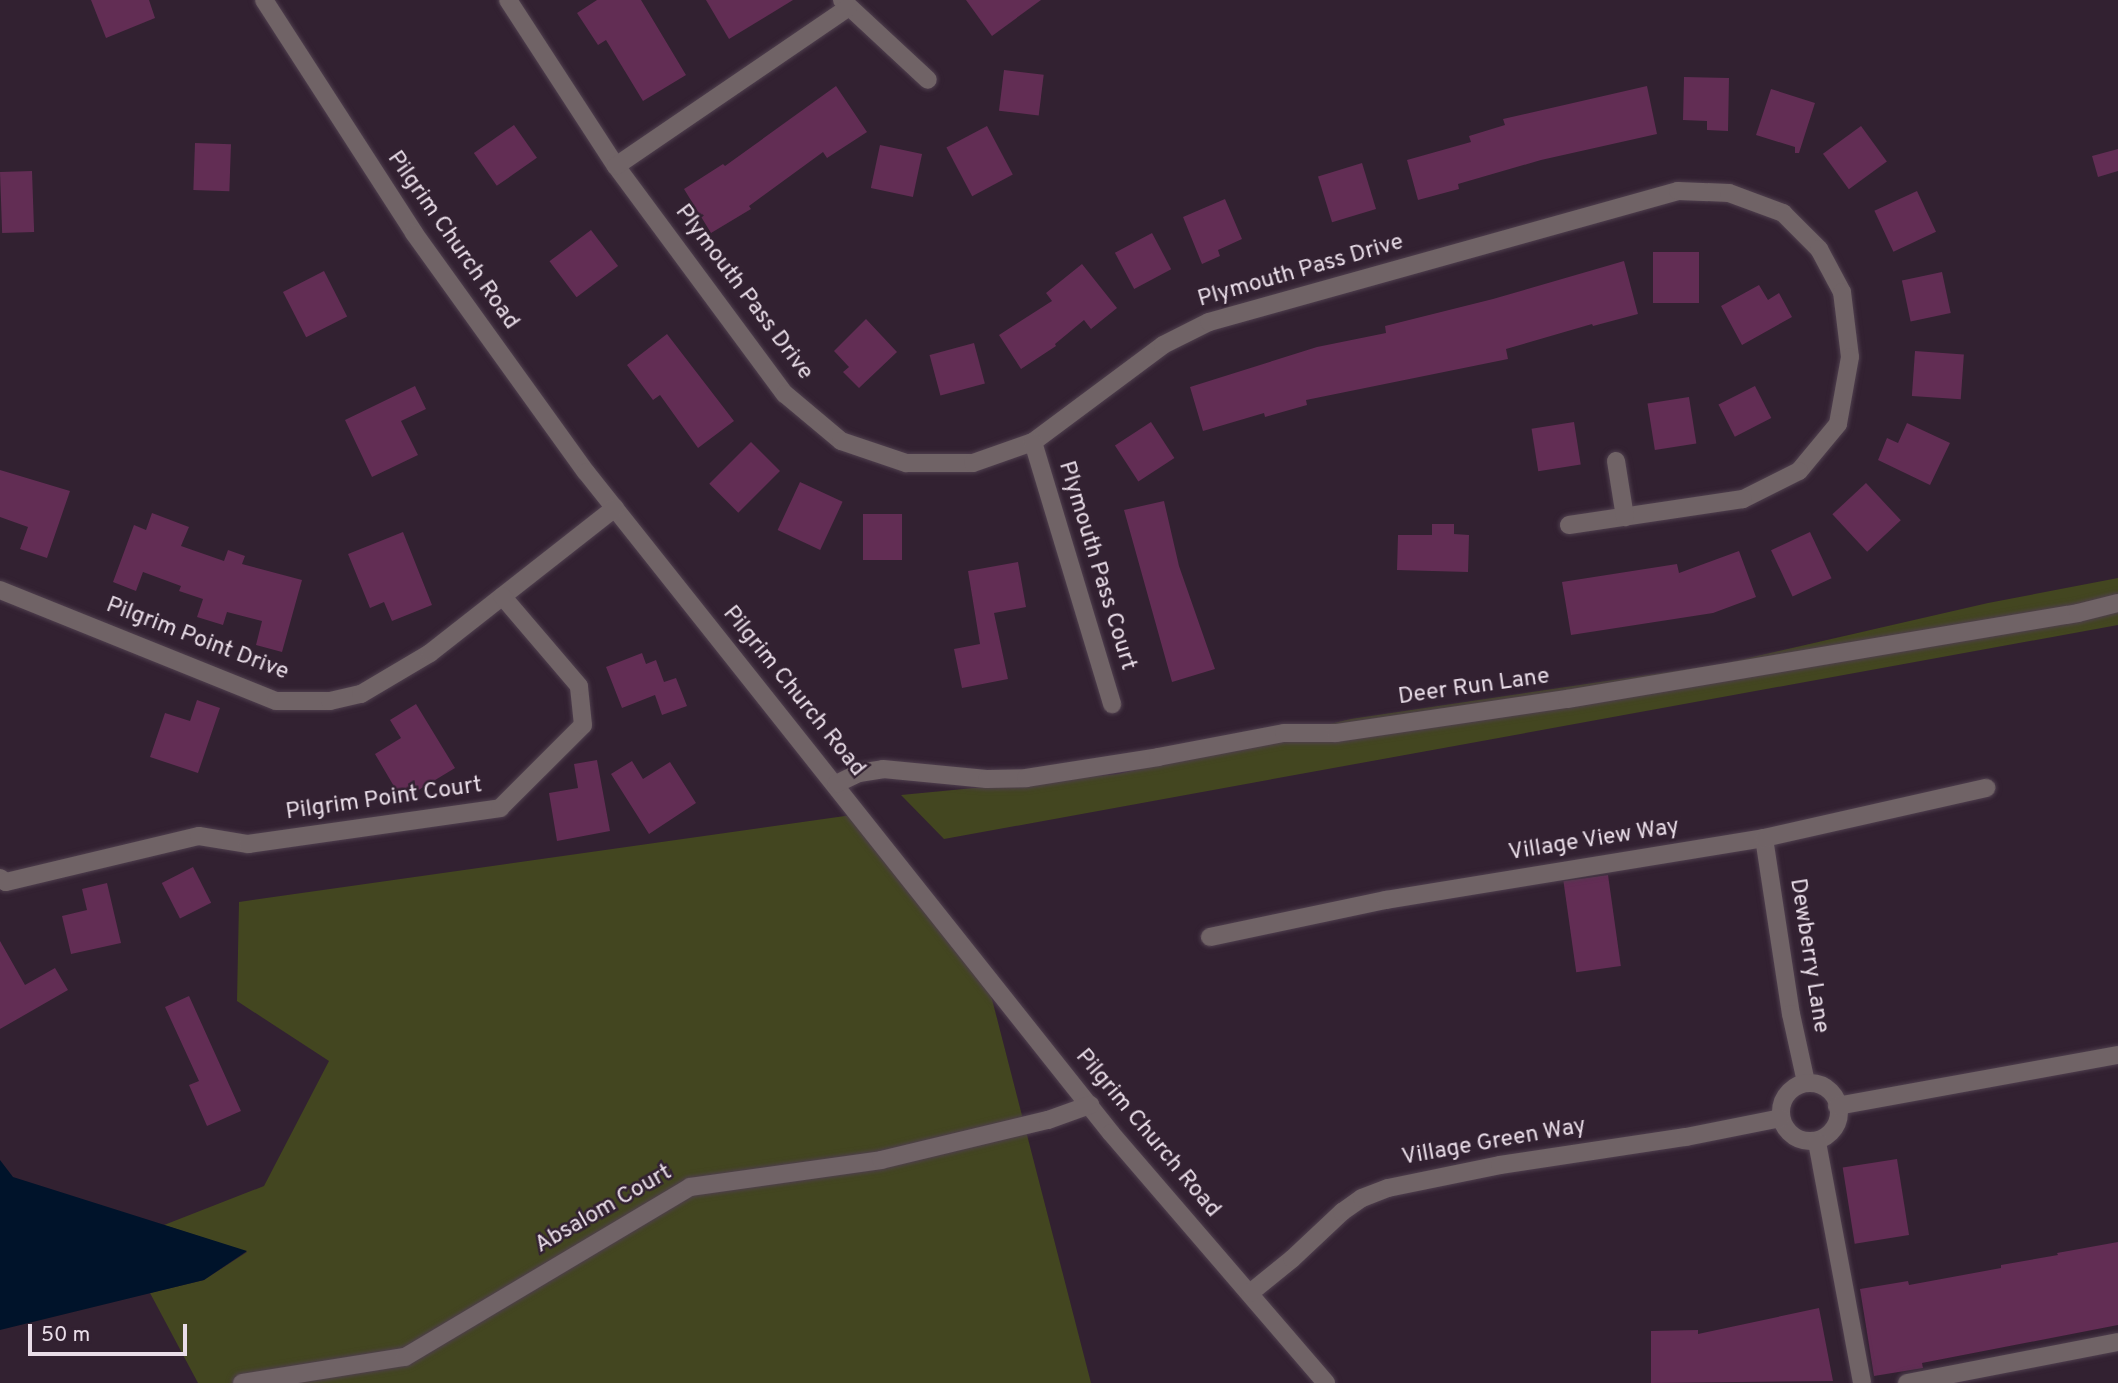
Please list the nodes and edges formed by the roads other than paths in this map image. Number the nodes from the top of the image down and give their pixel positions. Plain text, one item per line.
1 (264, 0) edge
2 (508, 0) edge
3 (845, 4) edge
4 (928, 80) dead end
5 (616, 166) junction
6 (1033, 442) junction
7 (1616, 461) dead end
8 (615, 508) junction
9 (1625, 517) junction
10 (1569, 525) dead end
11 (0, 590) edge
12 (502, 596) junction
13 (2118, 603) edge
14 (1112, 704) dead end
15 (835, 784) junction
16 (1986, 788) dead end
17 (1764, 838) junction
18 (3, 880) edge
19 (1210, 937) dead end
20 (2118, 1055) edge
21 (1806, 1082) junction
22 (1090, 1105) junction
23 (1837, 1106) junction
24 (1781, 1118) junction
25 (1817, 1142) junction
26 (1250, 1293) junction
27 (2118, 1342) edge
28 (242, 1383) edge
29 (1326, 1383) edge
30 (1861, 1383) edge
31 (1907, 1383) edge

1 - 8 street, Pilgrim Church Road
2 - 5 street, Plymouth Pass Drive
3 - 4 street
3 - 5 street
5 - 6 street, Plymouth Pass Drive
6 - 9 street, Plymouth Pass Drive
6 - 14 street, Plymouth Pass Court
7 - 9 street
8 - 12 street, Pilgrim Point Drive
8 - 15 street, Pilgrim Church Road
9 - 10 street, Plymouth Pass Drive
11 - 12 street, Pilgrim Point Drive
12 - 18 street, Pilgrim Point Court
13 - 15 street, Deer Run Lane
15 - 22 street, Pilgrim Church Road
16 - 17 street, Village View Way
17 - 19 street, Village View Way
17 - 21 street, Dewberry Lane
20 - 23 street
21 - 23 street
21 - 24 street
22 - 26 street, Pilgrim Church Road
22 - 28 street, Absalom Court
23 - 25 street
24 - 25 street
24 - 26 street, Village Green Way
25 - 30 street
26 - 29 street, Pilgrim Church Road
27 - 31 street

